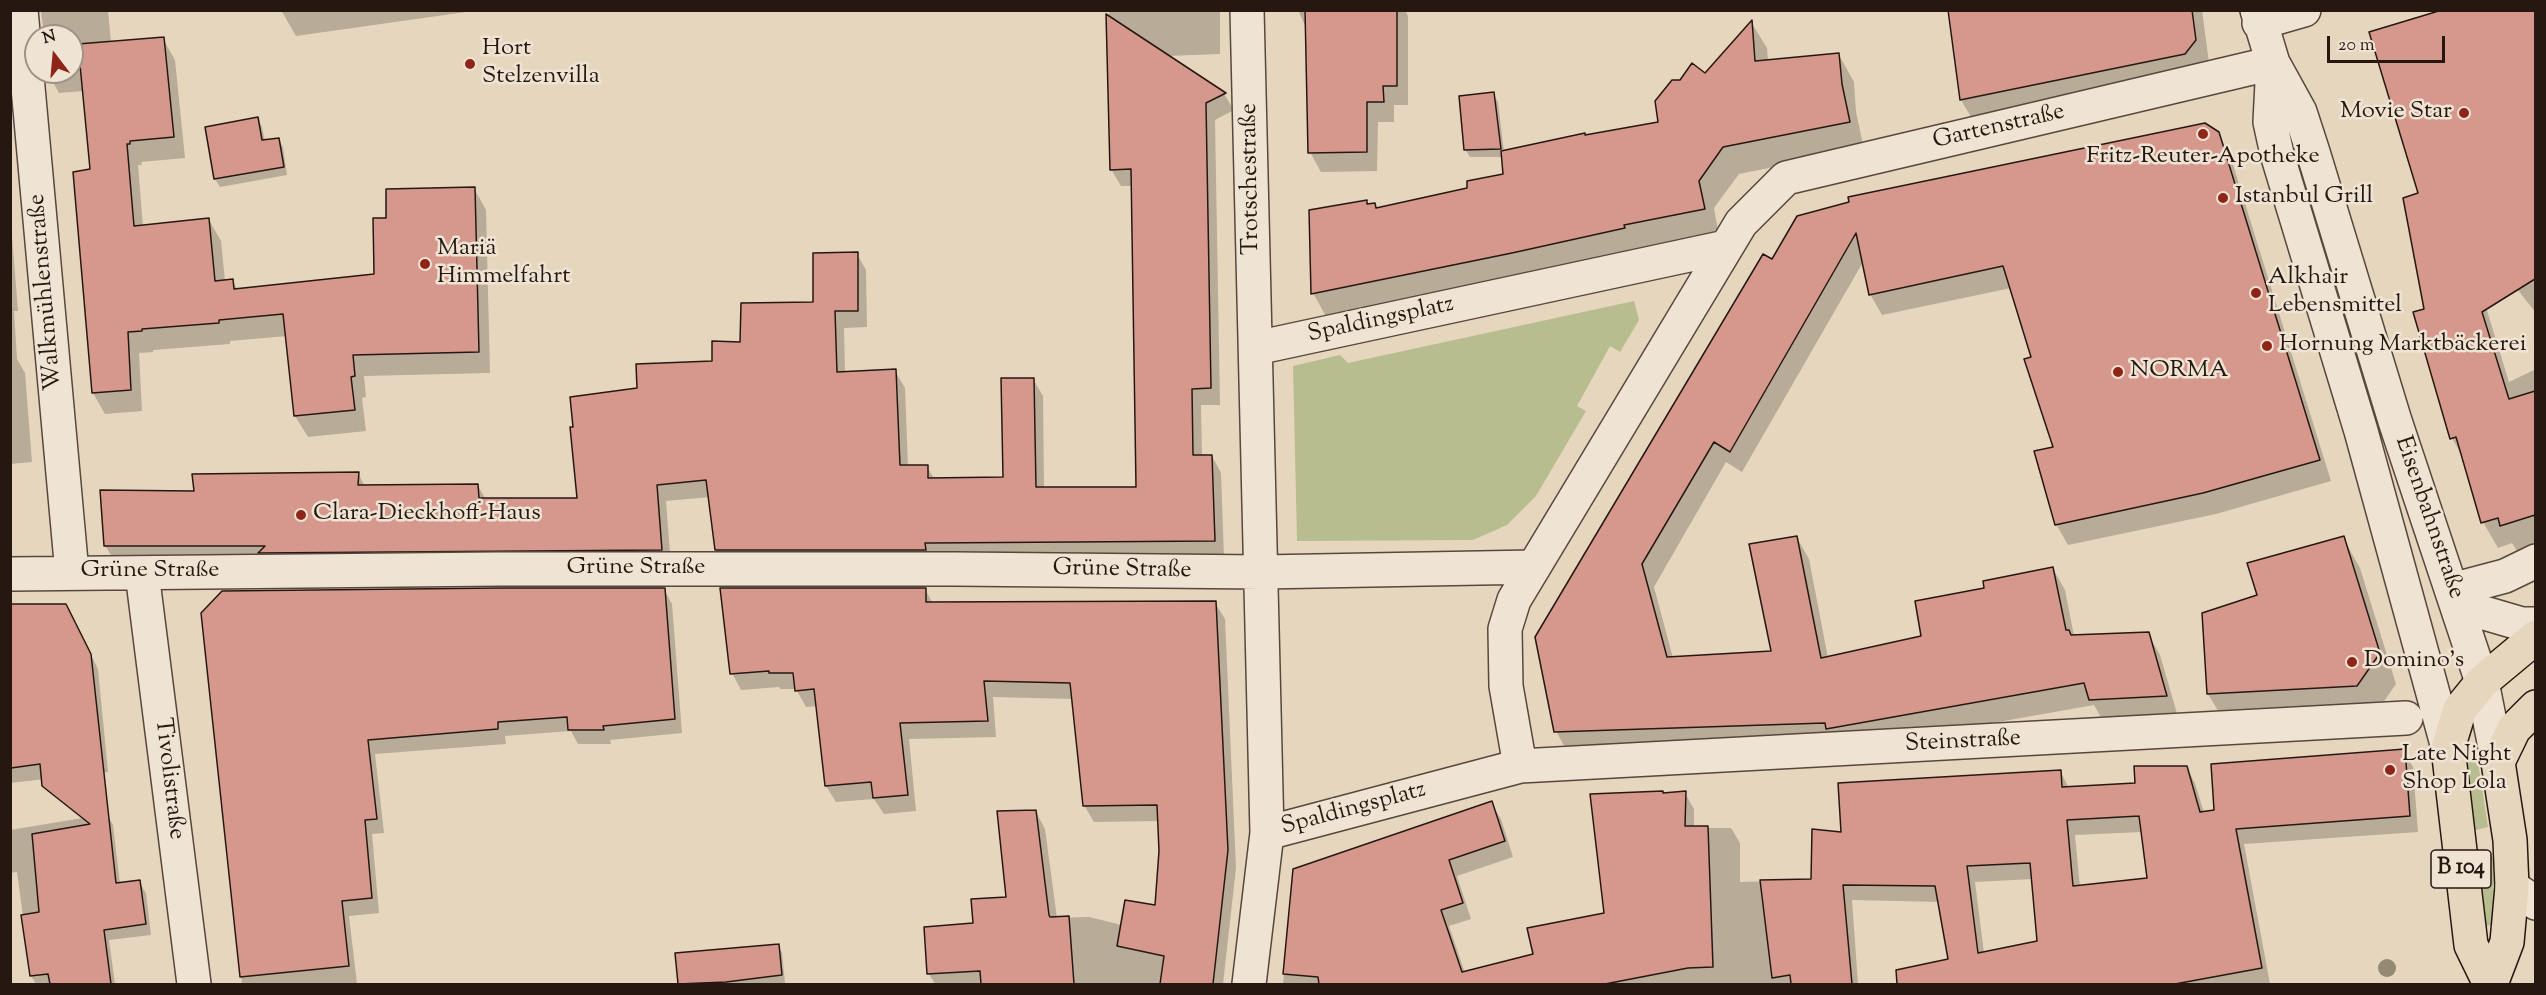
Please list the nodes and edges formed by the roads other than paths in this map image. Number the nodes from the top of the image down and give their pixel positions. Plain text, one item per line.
1 (21, 10) edge
2 (1247, 10) edge
3 (2304, 10) edge
4 (2258, 17) edge
5 (2273, 63) junction
6 (1733, 235) junction
7 (1256, 348) junction
8 (2535, 561) edge
9 (1534, 567) junction
10 (1262, 572) junction
11 (72, 573) junction
12 (142, 573) junction
13 (10, 574) edge
14 (2454, 597) junction
15 (2535, 624) edge
16 (2535, 637) edge
17 (2482, 682) junction
18 (2487, 713) edge
19 (2406, 718) dead end
20 (1520, 766) junction
21 (1267, 833) junction
22 (2524, 895) edge
23 (194, 984) edge
24 (1249, 984) edge
25 (2491, 984) edge

1 - 11 street, Walkmühlenstraße
2 - 7 street, Trotschestraße
3 - 4 street
4 - 5 street, Eisenbahnstraße
5 - 6 street, Gartenstraße
5 - 14 street, Eisenbahnstraße
5 - 18 street, Eisenbahnstraße
6 - 7 street, Spaldingsplatz
6 - 9 street
7 - 10 street, Spaldingsplatz
8 - 14 street
9 - 10 street
9 - 20 street
10 - 12 street, Grüne Straße
10 - 21 street, Spaldingsplatz
11 - 12 street, Grüne Straße
11 - 13 street, Grüne Straße
12 - 23 street, Tivolistraße
14 - 15 street
14 - 17 street, Eisenbahnstraße
16 - 17 main road, B 104
17 - 18 main road, B 104
18 - 22 main road, B 104
18 - 25 main road, B 104
19 - 20 street, Steinstraße
20 - 21 street, Spaldingsplatz
21 - 24 street
22 - 25 main road, B 104

